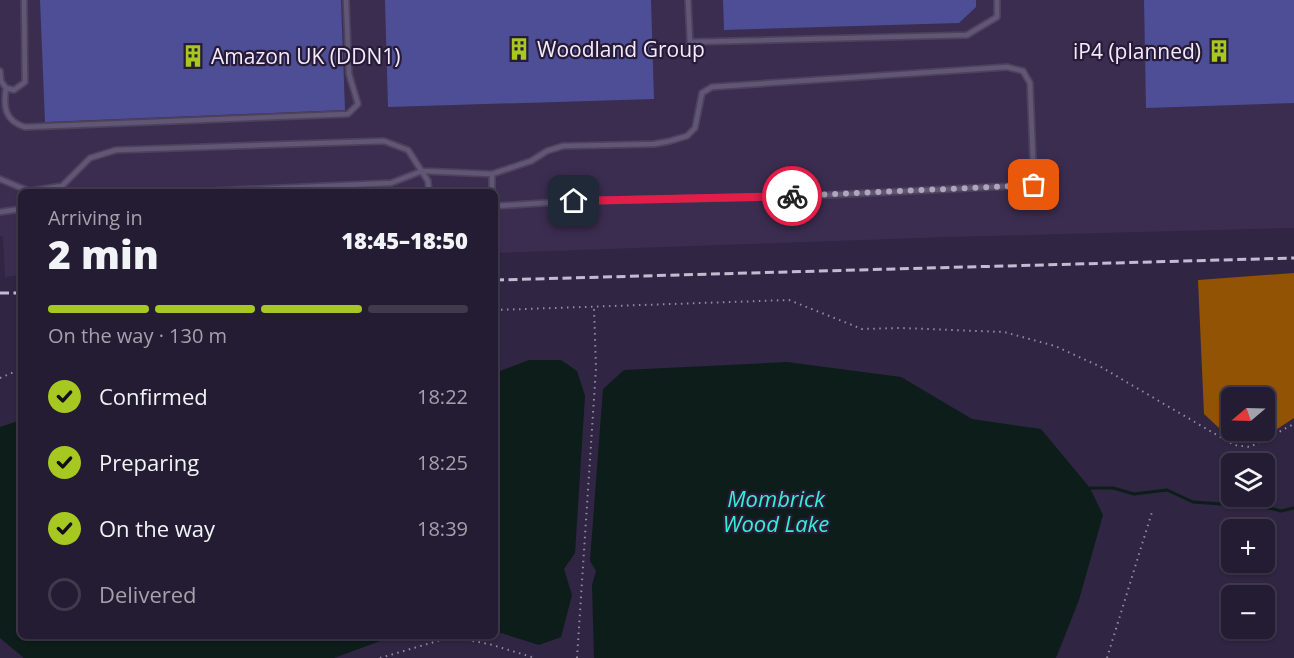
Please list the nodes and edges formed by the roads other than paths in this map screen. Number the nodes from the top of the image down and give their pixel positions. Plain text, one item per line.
1 (24, 0) edge
2 (346, 0) edge
3 (688, 0) edge
4 (997, 0) edge
5 (0, 71) edge
6 (6, 88) junction
7 (422, 171) junction
8 (492, 174) junction
9 (0, 179) edge
10 (24, 189) edge
11 (46, 189) edge
12 (258, 189) edge
13 (429, 189) edge
14 (492, 189) edge
15 (498, 206) edge
16 (18, 209) edge
17 (0, 212) edge

1 - 6 lane
2 - 6 lane
3 - 4 lane
5 - 6 lane
7 - 8 lane
7 - 11 lane
7 - 12 lane
7 - 13 lane
8 - 14 lane
8 - 15 lane
9 - 10 lane
16 - 17 lane

